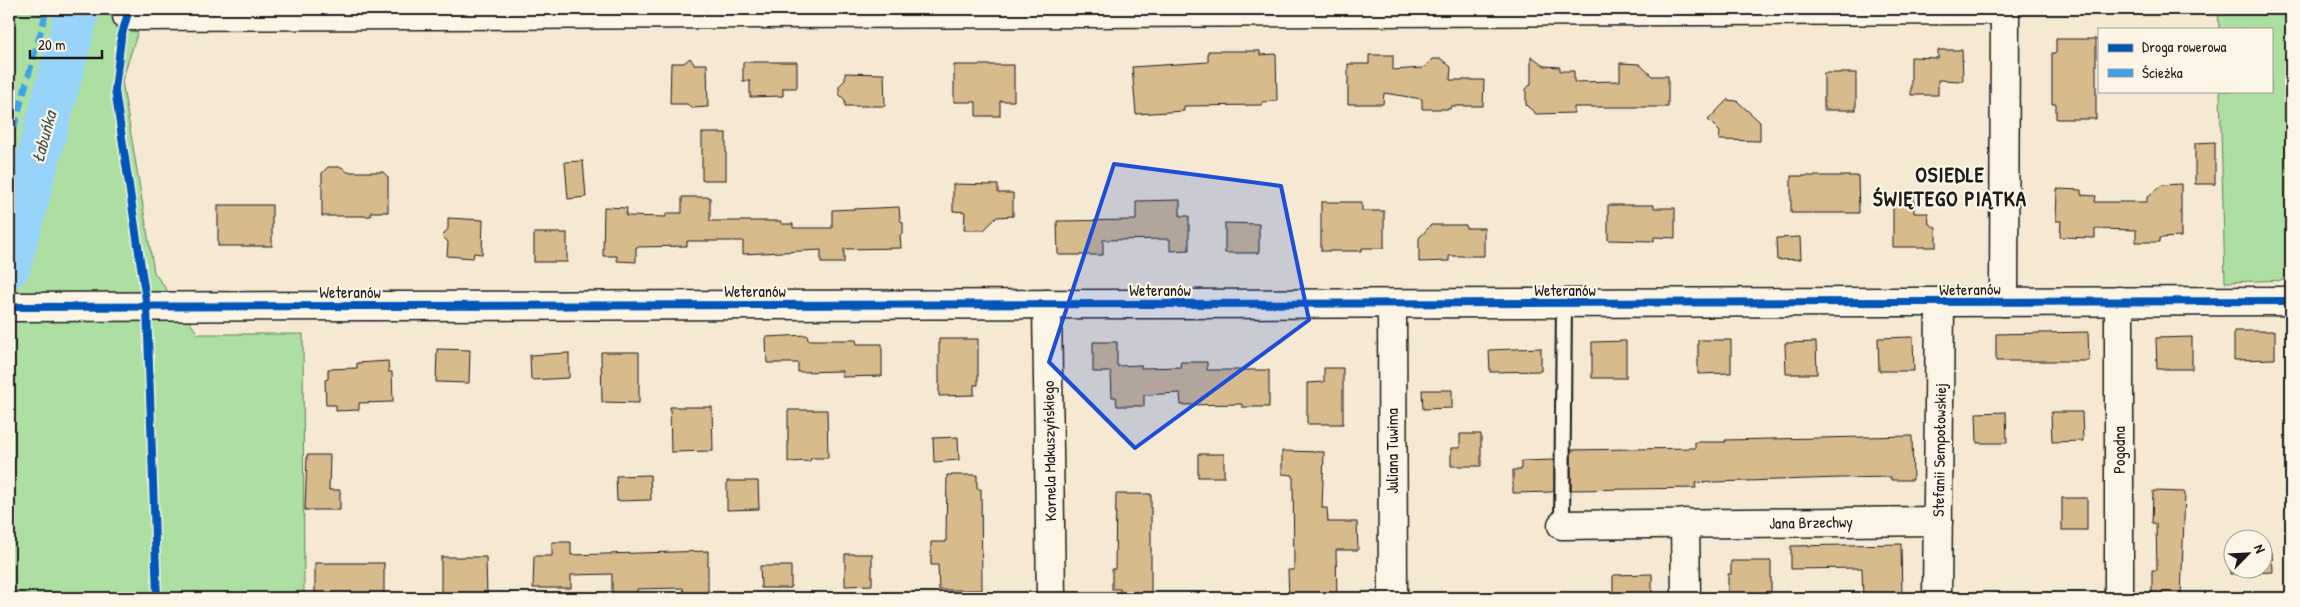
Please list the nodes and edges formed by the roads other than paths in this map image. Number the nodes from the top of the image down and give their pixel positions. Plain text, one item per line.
1 (2005, 9) edge
2 (127, 16) dead end
3 (2291, 300) edge
4 (2119, 301) junction
5 (2004, 302) junction
6 (1564, 303) junction
7 (1940, 303) junction
8 (1047, 304) junction
9 (1392, 304) junction
10 (19, 307) edge
11 (1938, 521) junction
12 (1685, 523) junction
13 (1562, 525) joint
14 (1051, 598) edge
15 (1393, 598) edge
16 (1686, 598) edge
17 (1937, 598) edge
18 (2119, 598) edge

1 - 2 street
1 - 5 street
3 - 4 street, Weteranów
4 - 5 street, Weteranów
4 - 18 street, Pogodna
5 - 7 street, Weteranów
6 - 7 street, Weteranów
6 - 9 street, Weteranów
6 - 13 lane
7 - 11 street, Stefanii Sempołowskiej
8 - 9 street, Weteranów
8 - 10 street, Weteranów
8 - 14 street, Kornela Makuszyńskiego
9 - 15 street, Juliana Tuwima
11 - 12 street, Jana Brzechwy
11 - 17 street, Stefanii Sempołowskiej
12 - 13 street, Jana Brzechwy
12 - 16 street

